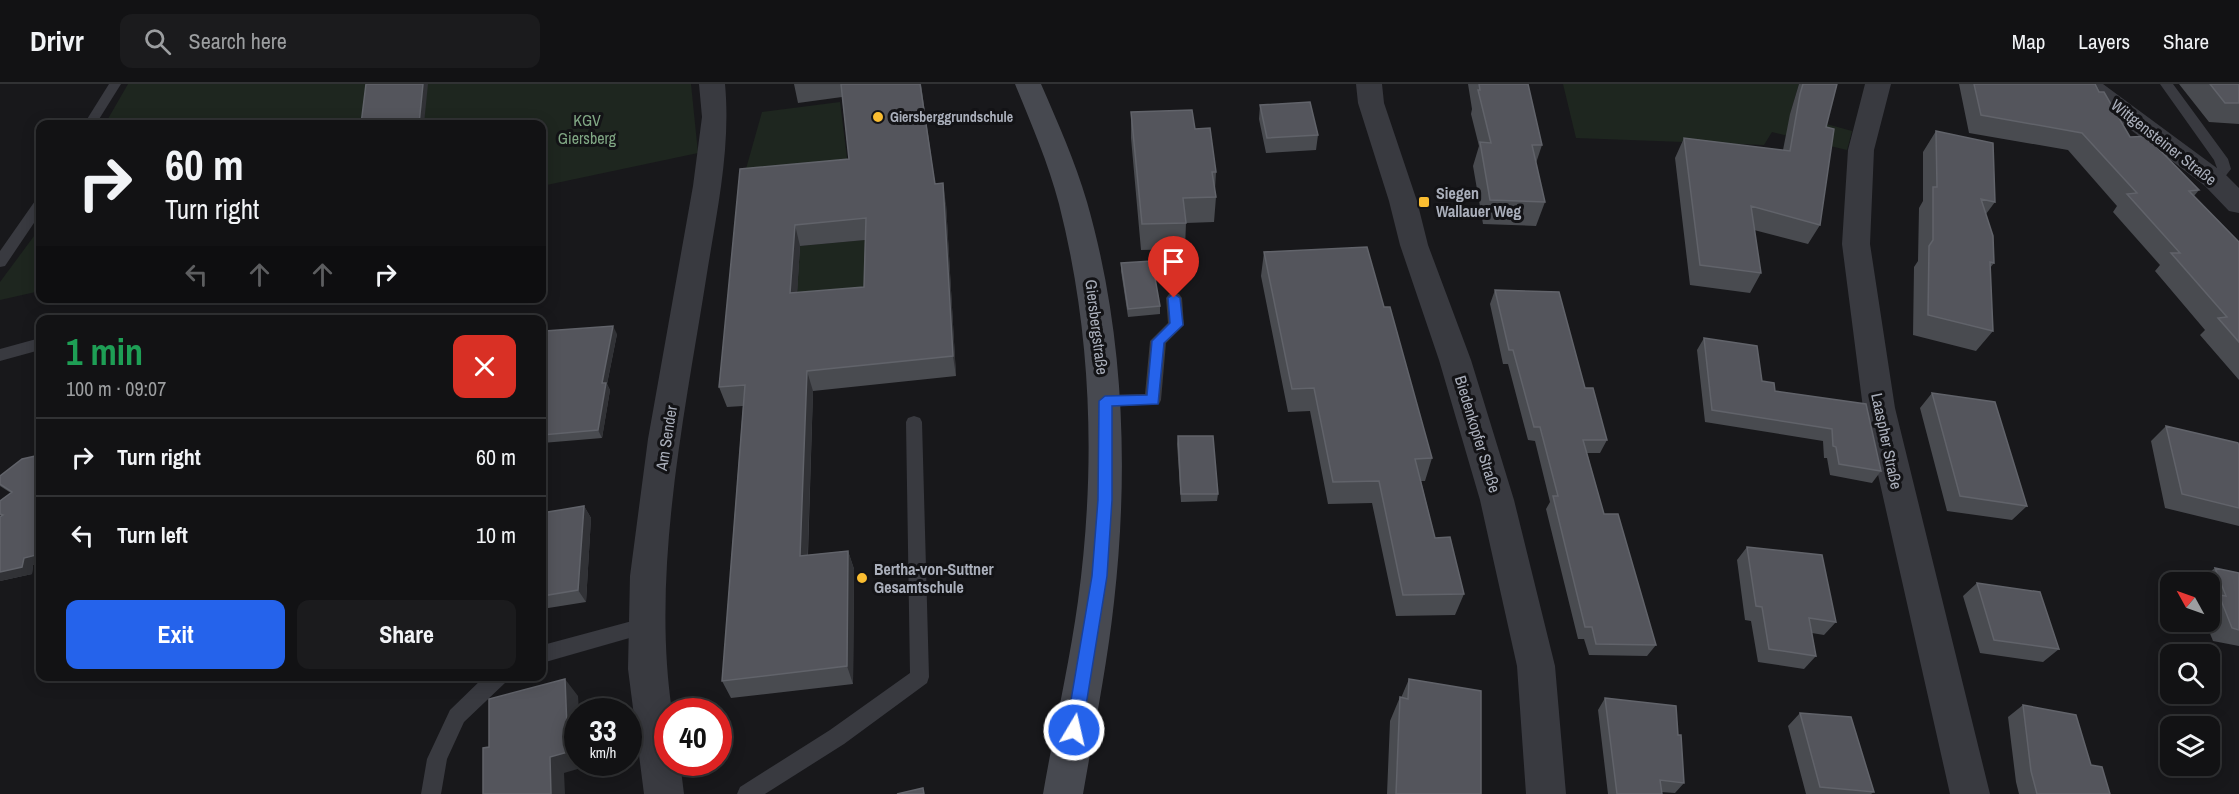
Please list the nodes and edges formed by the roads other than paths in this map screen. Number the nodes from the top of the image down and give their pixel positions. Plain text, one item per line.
1 (115, 84) edge
2 (712, 84) edge
3 (1028, 84) edge
4 (1369, 84) edge
5 (1878, 84) edge
6 (2087, 84) edge
7 (2166, 84) edge
8 (92, 120) edge
9 (2215, 180) junction
10 (2239, 204) edge
11 (36, 210) edge
12 (0, 262) edge
13 (1174, 298) dead end
14 (36, 345) edge
15 (0, 356) edge
16 (1105, 401) junction
17 (914, 422) dead end
18 (647, 625) junction
19 (546, 653) edge
20 (495, 681) edge
21 (431, 794) edge
22 (664, 794) edge
23 (747, 794) edge
24 (1063, 794) edge
25 (1546, 794) edge
26 (1970, 794) edge

1 - 8 lane
2 - 18 street, Am Sender
3 - 16 street, Giersbergstraße
4 - 25 street, Biedenkopfer Straße
5 - 26 street, Laaspher Straße
6 - 9 street, Wittgensteiner Straße
7 - 9 lane
9 - 10 street, Wittgensteiner Straße
11 - 12 lane
13 - 16 lane
14 - 15 lane
16 - 24 street, Giersbergstraße
17 - 23 lane
18 - 19 lane
18 - 22 street, Am Sender
20 - 21 lane

